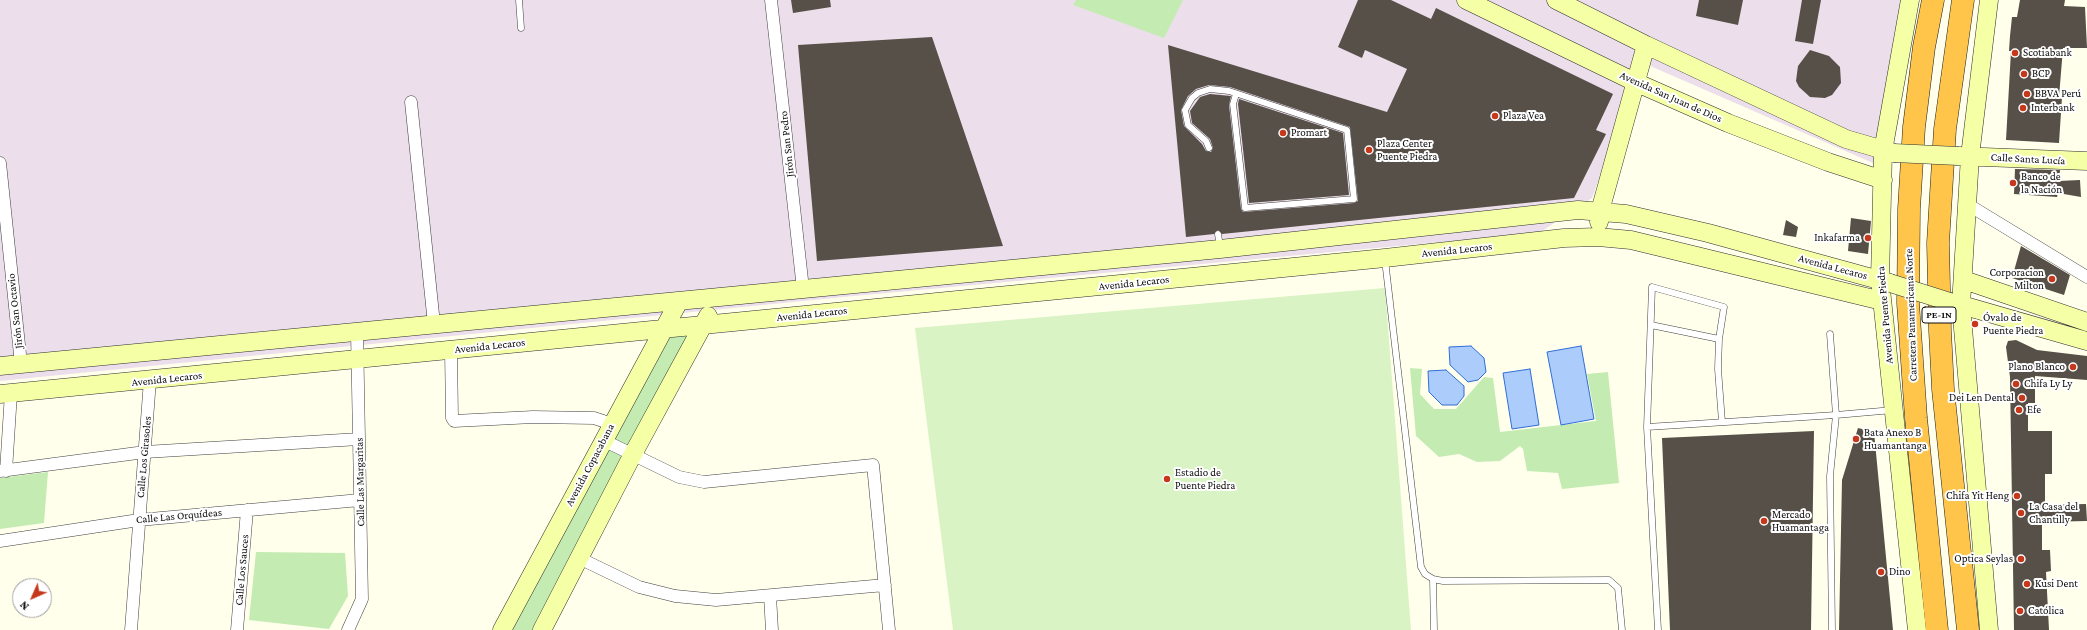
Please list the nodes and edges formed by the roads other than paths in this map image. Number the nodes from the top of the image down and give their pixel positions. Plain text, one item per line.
1 (519, 0) edge
2 (771, 0) edge
3 (1466, 0) edge
4 (1556, 0) edge
5 (1910, 0) edge
6 (1933, 0) edge
7 (1963, 0) edge
8 (1989, 0) edge
9 (521, 28) dead end
10 (1646, 45) junction
11 (1635, 82) junction
12 (1236, 94) junction
13 (410, 102) dead end
14 (1208, 148) dead end
15 (1889, 152) junction
16 (1964, 156) junction
17 (2087, 161) edge
18 (0, 163) edge
19 (1883, 180) junction
20 (1967, 204) junction
21 (1600, 210) junction
22 (1598, 237) junction
23 (1385, 258) junction
24 (2087, 277) edge
25 (1964, 280) junction
26 (1885, 281) junction
27 (803, 289) junction
28 (716, 297) junction
29 (679, 300) junction
30 (1882, 301) junction
31 (1956, 304) junction
32 (2087, 322) edge
33 (434, 324) junction
34 (704, 324) junction
35 (1651, 325) junction
36 (664, 329) junction
37 (357, 332) junction
38 (1830, 334) dead end
39 (1720, 339) junction
40 (2087, 341) edge
41 (450, 350) junction
42 (357, 359) junction
43 (21, 364) junction
44 (0, 366) edge
45 (150, 380) junction
46 (5, 394) edge
47 (1894, 410) junction
48 (1836, 415) junction
49 (1722, 422) junction
50 (612, 424) junction
51 (1647, 427) junction
52 (359, 439) junction
53 (603, 440) junction
54 (145, 452) junction
55 (633, 454) junction
56 (3, 471) edge
57 (360, 500) junction
58 (246, 510) junction
59 (139, 520) junction
60 (0, 541) edge
61 (579, 558) junction
62 (1433, 579) junction
63 (885, 585) junction
64 (770, 596) junction
65 (131, 630) edge
66 (237, 630) edge
67 (348, 630) edge
68 (502, 630) edge
69 (542, 630) edge
70 (772, 630) edge
71 (889, 630) edge
72 (1434, 630) edge
73 (1622, 630) edge
74 (1658, 630) edge
75 (1832, 630) edge
76 (1917, 630) edge
77 (1937, 630) edge
78 (1968, 630) edge
79 (1989, 630) edge

1 - 9 lane
2 - 27 street, Jirón San Pedro
3 - 11 main road, Avenida San Juan de Dios
4 - 10 main road
5 - 15 main road, Avenida Puente Piedra
6 - 77 highway, Carretera Panamericana Norte / PE-1N
7 - 78 highway, PE-1N
8 - 16 main road
10 - 11 main road
10 - 15 main road
11 - 19 main road, Avenida San Juan de Dios
11 - 21 main road
12 - 12 lane
12 - 14 lane
13 - 33 street
15 - 16 main road, bridge
15 - 19 main road, Avenida Puente Piedra
16 - 17 main road, Calle Santa Lucía
16 - 20 main road
18 - 43 street, Jirón San Octavio
19 - 26 main road, Avenida Puente Piedra
20 - 24 street
20 - 25 main road
21 - 22 main road
21 - 26 main road, Avenida Lecaros
21 - 27 main road, Avenida Lecaros
22 - 23 main road, Avenida Lecaros
22 - 30 main road, Avenida Lecaros
23 - 34 main road, Avenida Lecaros
23 - 62 lane
25 - 31 main road
25 - 32 main road
26 - 30 main road, Avenida Puente Piedra
26 - 31 main road, Avenida Lecaros, bridge
27 - 28 main road, Avenida Lecaros
28 - 29 main road, Avenida Lecaros
28 - 34 main road
29 - 33 main road, Avenida Lecaros
29 - 36 main road, Avenida Copacabana
30 - 47 main road, Avenida Puente Piedra
31 - 40 main road, Avenida Lecaros
31 - 79 main road
33 - 37 main road, Avenida Lecaros
34 - 36 main road, Avenida Lecaros
34 - 55 main road
35 - 39 lane
35 - 39 lane
35 - 51 lane
36 - 41 main road, Avenida Lecaros
36 - 50 main road, Avenida Copacabana
37 - 42 street, Calle Las Margaritas
37 - 43 main road, Avenida Lecaros
38 - 48 lane
39 - 49 lane
41 - 42 main road, Avenida Lecaros
41 - 50 street
42 - 45 main road, Avenida Lecaros
42 - 52 street, Calle Las Margaritas
43 - 44 main road, Avenida Lecaros
45 - 46 main road, Avenida Lecaros
45 - 54 street, Calle Los Girasoles
46 - 56 street
47 - 48 lane
47 - 76 main road, Avenida Puente Piedra
48 - 49 lane
48 - 75 lane
49 - 51 lane
50 - 53 main road, Avenida Copacabana
51 - 74 lane
52 - 54 street
52 - 57 street, Calle Las Margaritas
53 - 55 street
53 - 68 main road, Avenida Copacabana
54 - 56 street
54 - 59 street, Calle Los Girasoles
55 - 61 main road
55 - 63 street
57 - 58 street, Calle Las Orquídeas
57 - 67 street, Calle Las Margaritas
58 - 59 street, Calle Las Orquídeas
58 - 66 street, Calle Los Sauces
59 - 60 street, Calle Las Orquídeas
59 - 65 street, Calle Los Girasoles
61 - 64 street
61 - 69 main road
62 - 72 lane
62 - 73 lane
63 - 64 street
63 - 71 street
64 - 70 street

